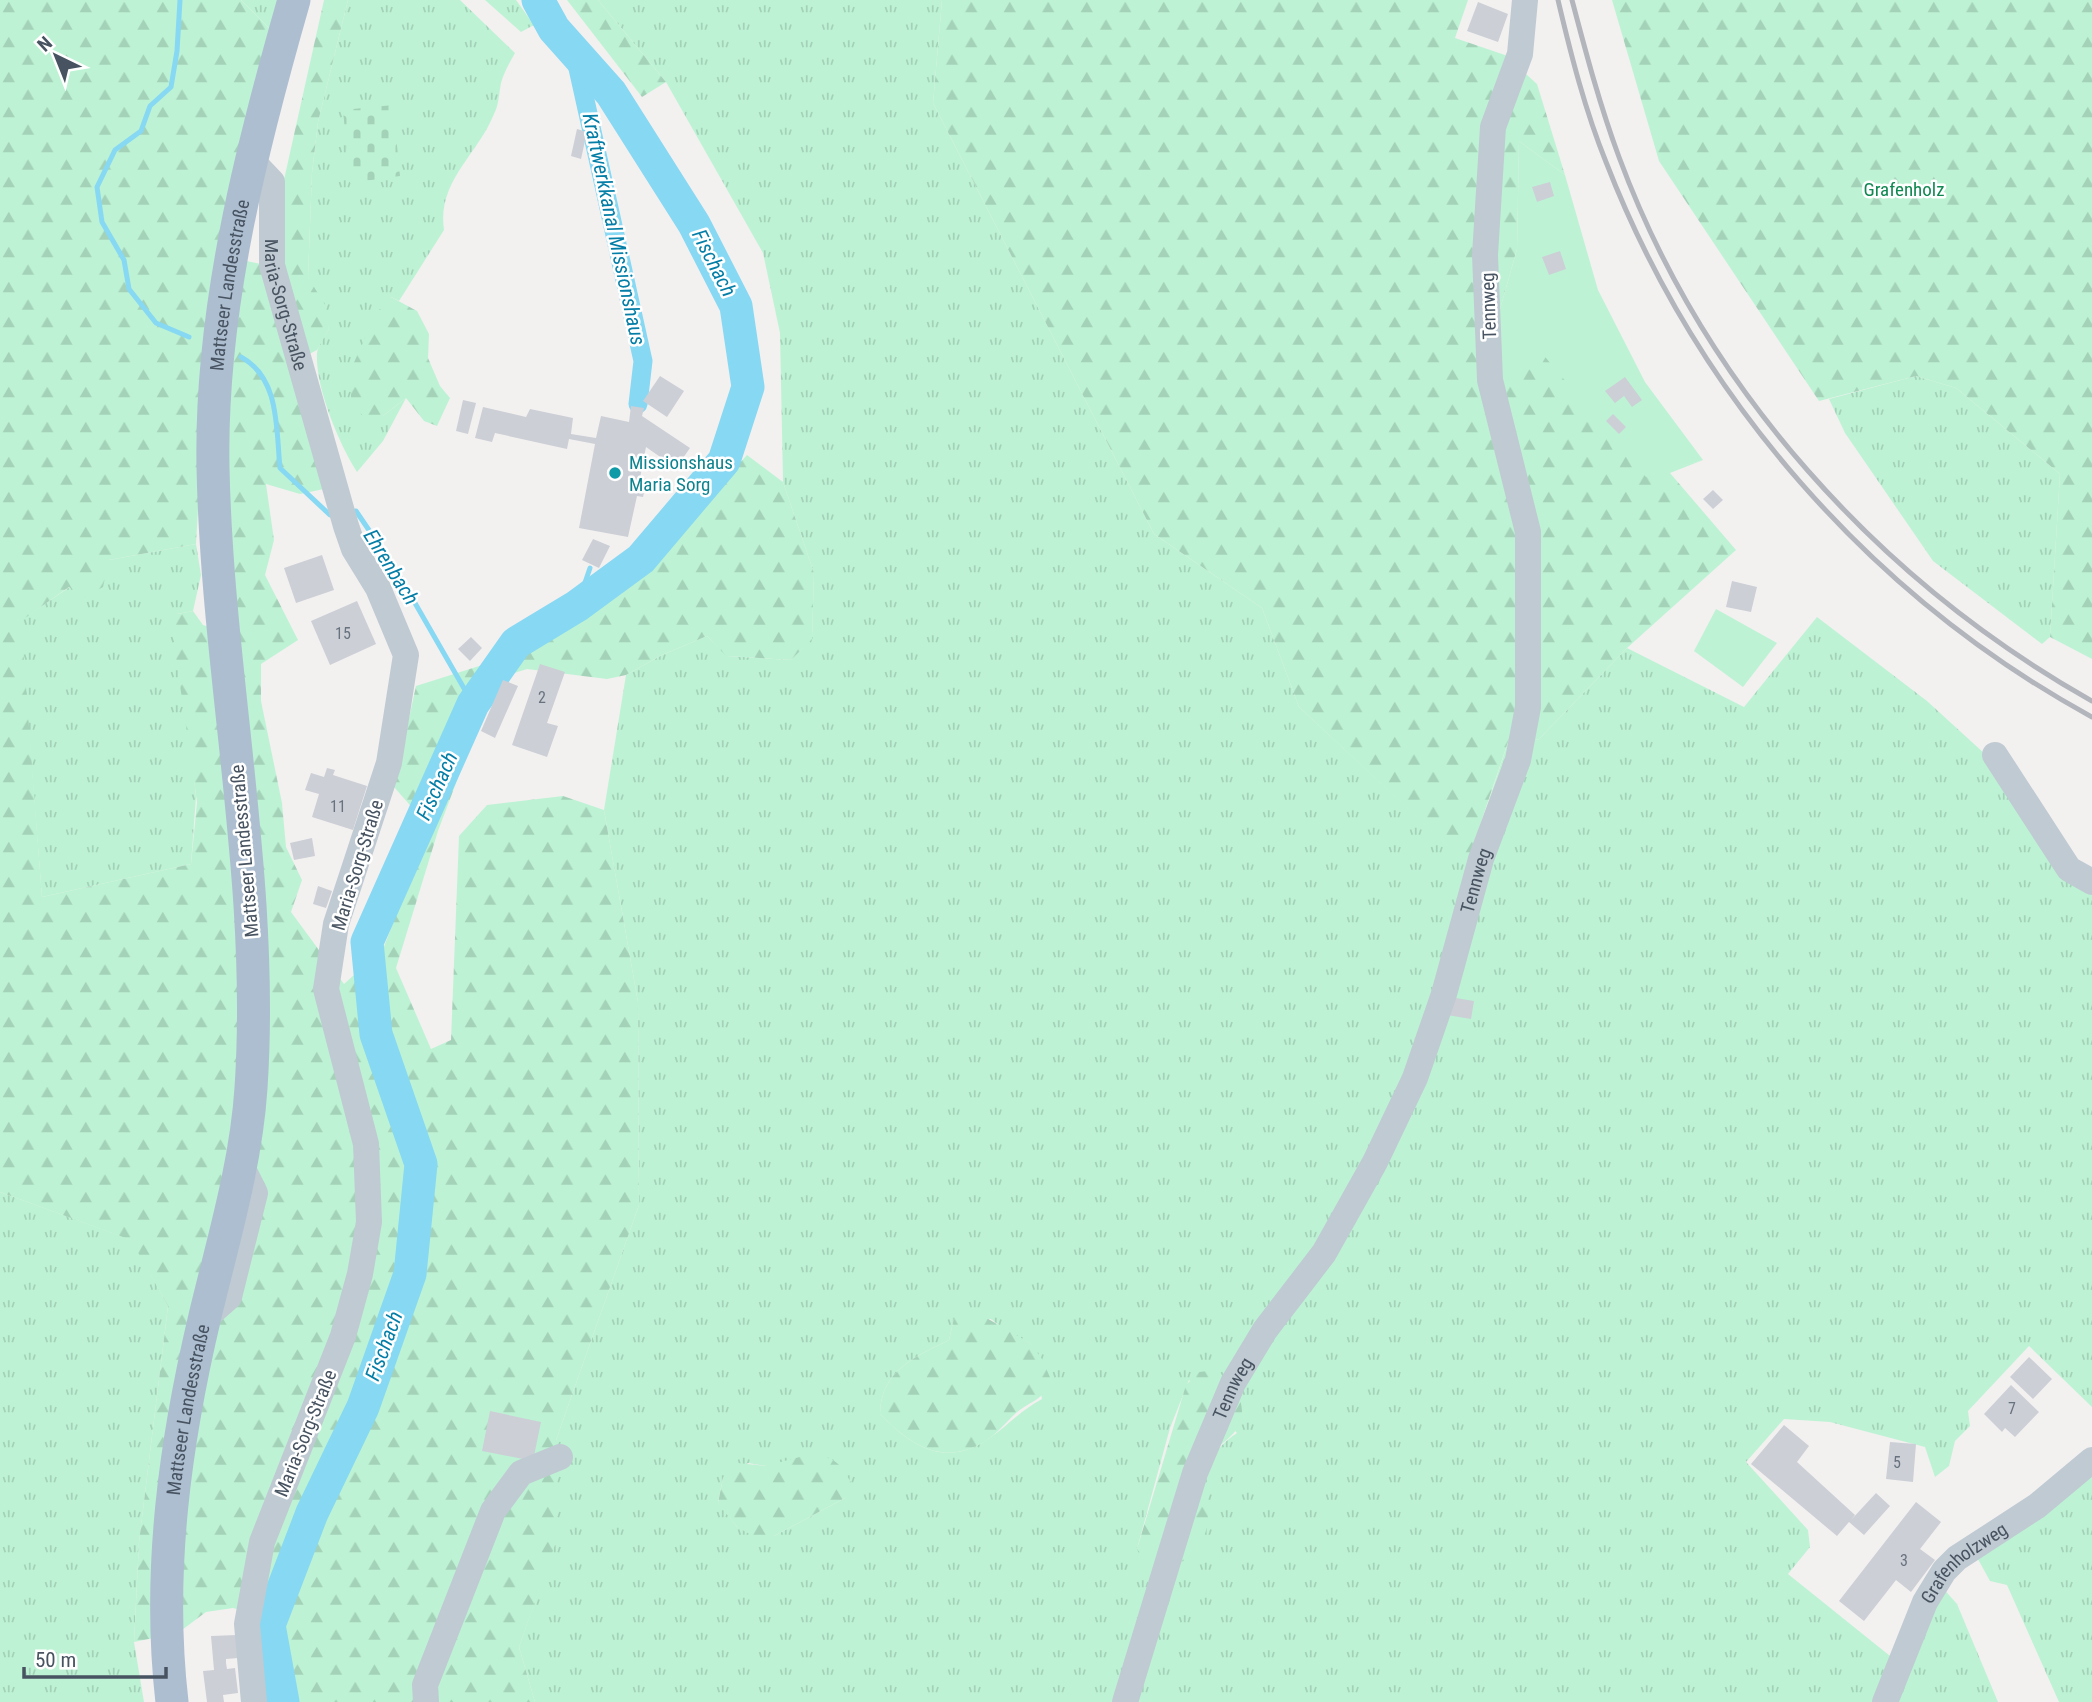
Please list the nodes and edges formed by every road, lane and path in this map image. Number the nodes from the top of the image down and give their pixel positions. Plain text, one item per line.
1 (294, 0) edge
2 (1525, 0) edge
3 (253, 162) junction
4 (1995, 755) dead end
5 (2092, 882) edge
6 (560, 1457) dead end
7 (2092, 1460) edge
8 (172, 1702) edge
9 (254, 1702) edge
10 (426, 1702) edge
11 (1125, 1702) edge
12 (1885, 1702) edge

1 - 3 main road, Mattseer Landesstraße
2 - 11 street, Tennweg
3 - 8 main road, Mattseer Landesstraße
3 - 9 street, Maria-Sorg-Straße
4 - 5 street
6 - 10 street
7 - 12 street, Grafenholzweg

